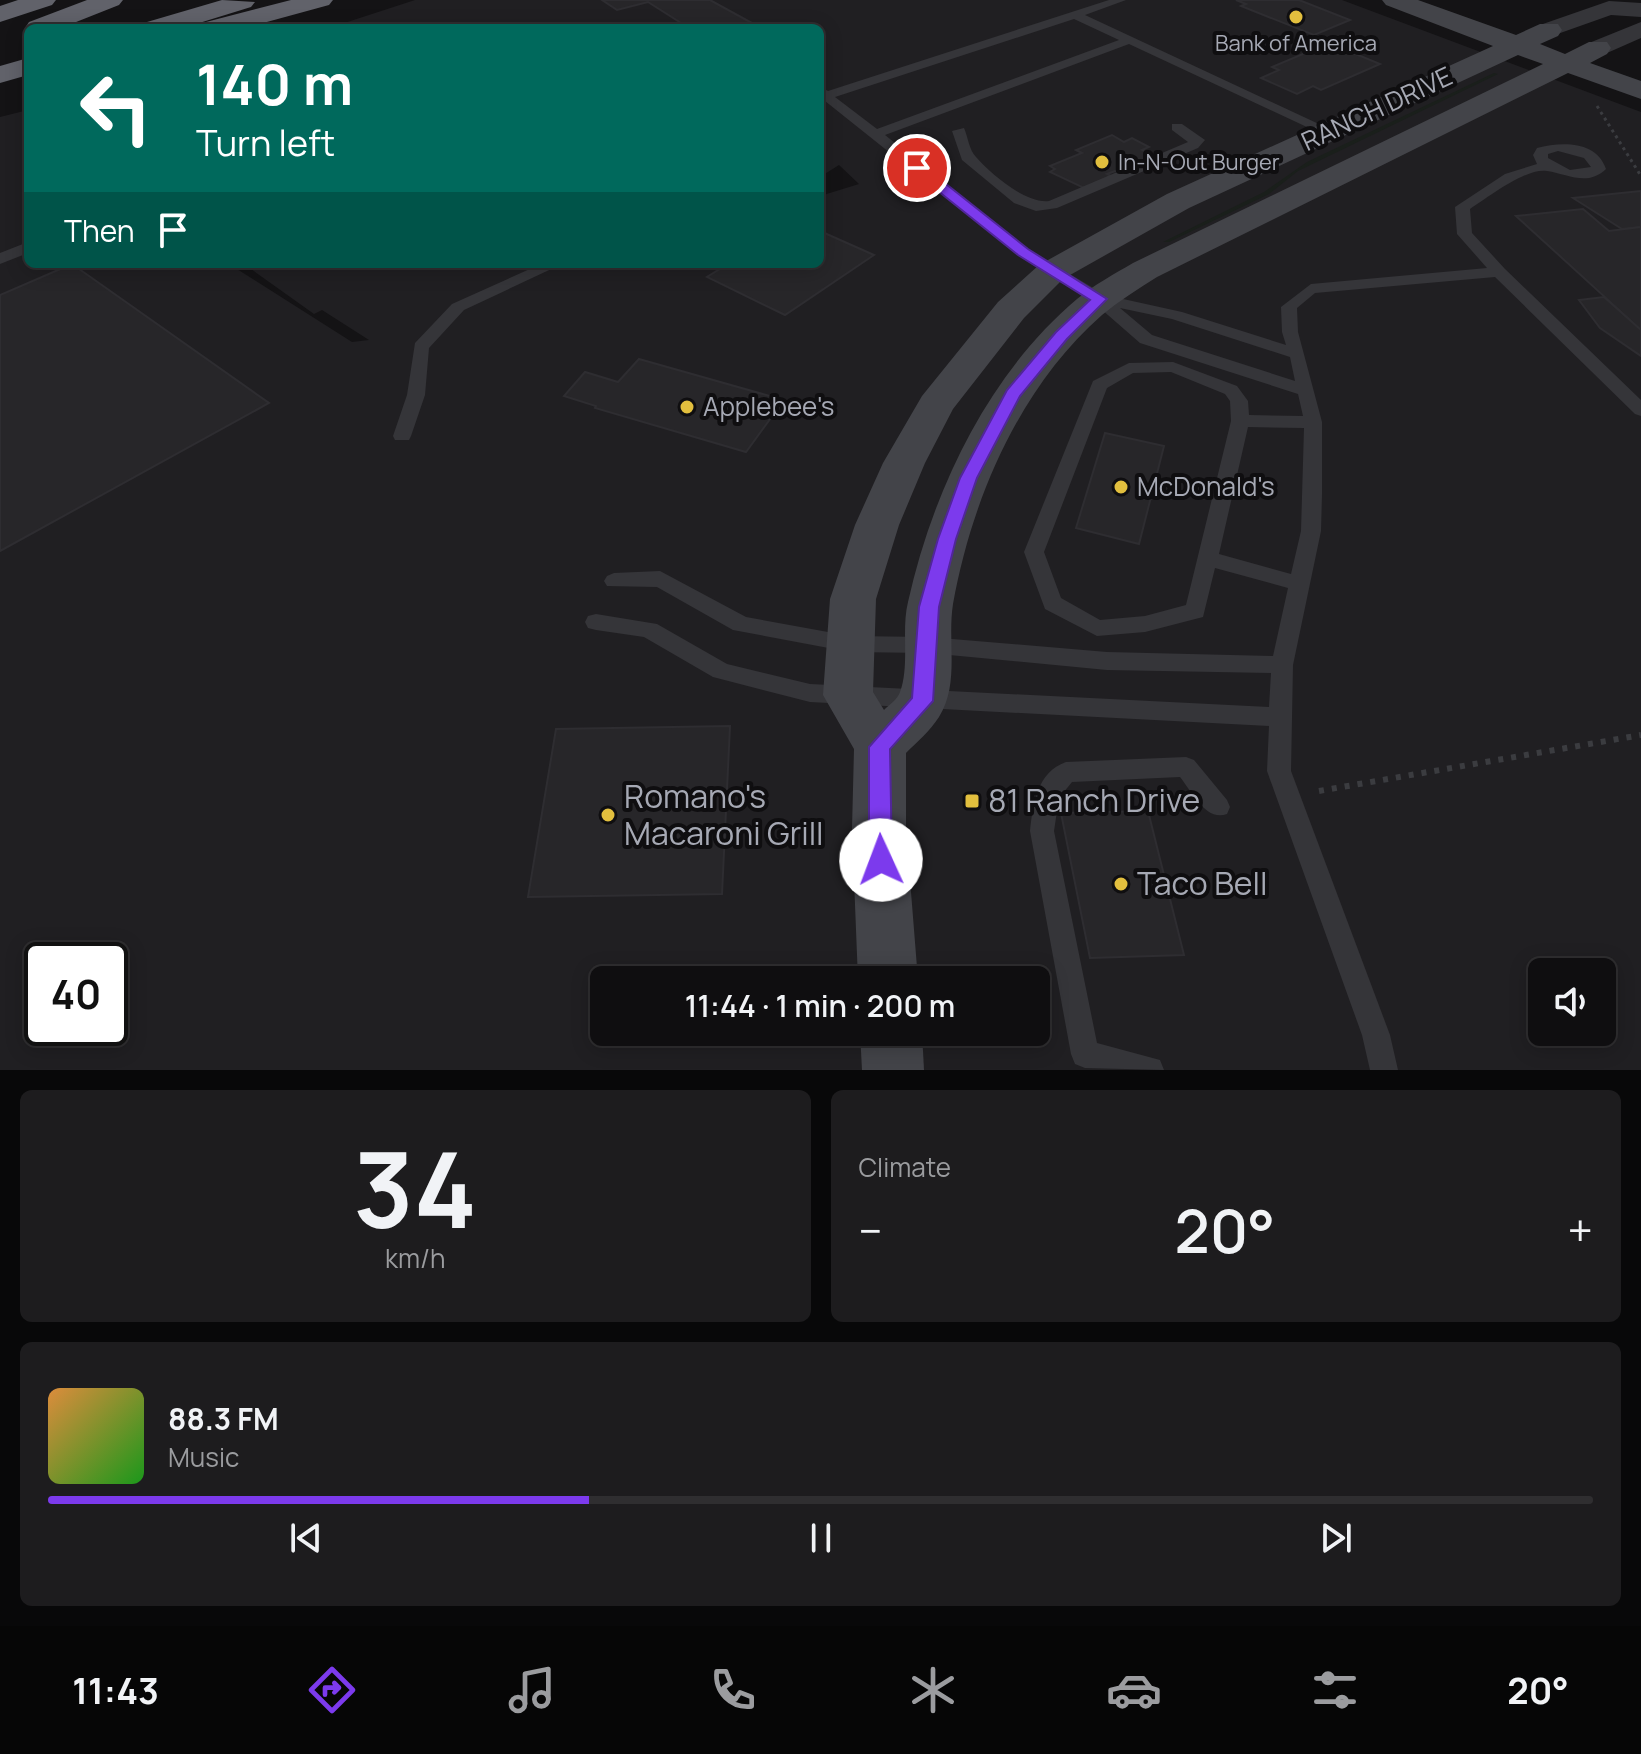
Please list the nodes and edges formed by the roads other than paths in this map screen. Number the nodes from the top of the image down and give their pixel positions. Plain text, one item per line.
1 (7, 0) edge
2 (110, 0) edge
3 (248, 0) edge
4 (320, 0) edge
5 (1120, 0) edge
6 (1395, 0) edge
7 (0, 2) edge
8 (1641, 10) edge
9 (0, 14) edge
10 (1075, 15) junction
11 (30, 24) edge
12 (36, 24) edge
13 (169, 24) edge
14 (230, 24) edge
15 (1641, 29) edge
16 (1549, 30) junction
17 (1516, 31) junction
18 (1130, 40) junction
19 (1598, 48) junction
20 (1567, 64) junction
21 (1641, 64) edge
22 (24, 67) edge
23 (0, 75) edge
24 (24, 79) edge
25 (0, 86) edge
26 (1641, 91) edge
27 (824, 93) edge
28 (1177, 127) dead end
29 (959, 131) dead end
30 (1329, 132) junction
31 (876, 134) junction
32 (1547, 165) dead end
33 (24, 249) edge
34 (0, 259) edge
35 (545, 268) edge
36 (1051, 272) junction
37 (1499, 272) junction
38 (1099, 299) junction
39 (1298, 354) junction
40 (1305, 390) junction
41 (1641, 410) edge
42 (1240, 411) junction
43 (1313, 422) junction
44 (402, 436) dead end
45 (1210, 559) junction
46 (614, 581) dead end
47 (1300, 584) junction
48 (596, 622) dead end
49 (850, 644) junction
50 (928, 645) junction
51 (1282, 665) junction
52 (848, 695) junction
53 (922, 701) junction
54 (1281, 717) junction
55 (880, 747) junction
56 (1218, 807) dead end
57 (887, 966) edge
58 (892, 1046) edge
59 (893, 1070) edge
60 (1150, 1070) edge
61 (1384, 1070) edge

1 - 7 highway
2 - 12 highway
3 - 13 highway
4 - 14 highway
5 - 10 lane
6 - 17 street
8 - 16 street
9 - 11 highway
10 - 18 lane
10 - 27 lane
15 - 19 street
16 - 17 street, RANCH DRIVE
16 - 19 street
17 - 20 street
17 - 30 street, RANCH DRIVE
18 - 30 lane
18 - 31 lane
19 - 20 street, RANCH DRIVE
19 - 21 street
20 - 26 street
20 - 38 street, RANCH DRIVE
22 - 23 highway
24 - 25 highway
27 - 31 lane
28 - 29 lane
30 - 36 street, RANCH DRIVE
31 - 36 lane
32 - 37 lane
33 - 34 lane
35 - 44 lane
36 - 38 lane
36 - 49 street, RANCH DRIVE
37 - 39 lane
37 - 41 lane
38 - 39 lane
38 - 40 lane
38 - 50 street, RANCH DRIVE
39 - 40 lane
40 - 43 lane
42 - 43 lane
42 - 45 lane
42 - 45 lane
43 - 47 lane
45 - 47 lane
46 - 49 lane
47 - 51 lane
48 - 52 lane
49 - 50 lane
49 - 52 street, RANCH DRIVE
50 - 51 lane
50 - 53 street, RANCH DRIVE
51 - 54 lane
52 - 53 lane
52 - 55 street
53 - 54 lane
53 - 55 street
54 - 61 lane
55 - 57 street
56 - 60 lane
58 - 59 street

